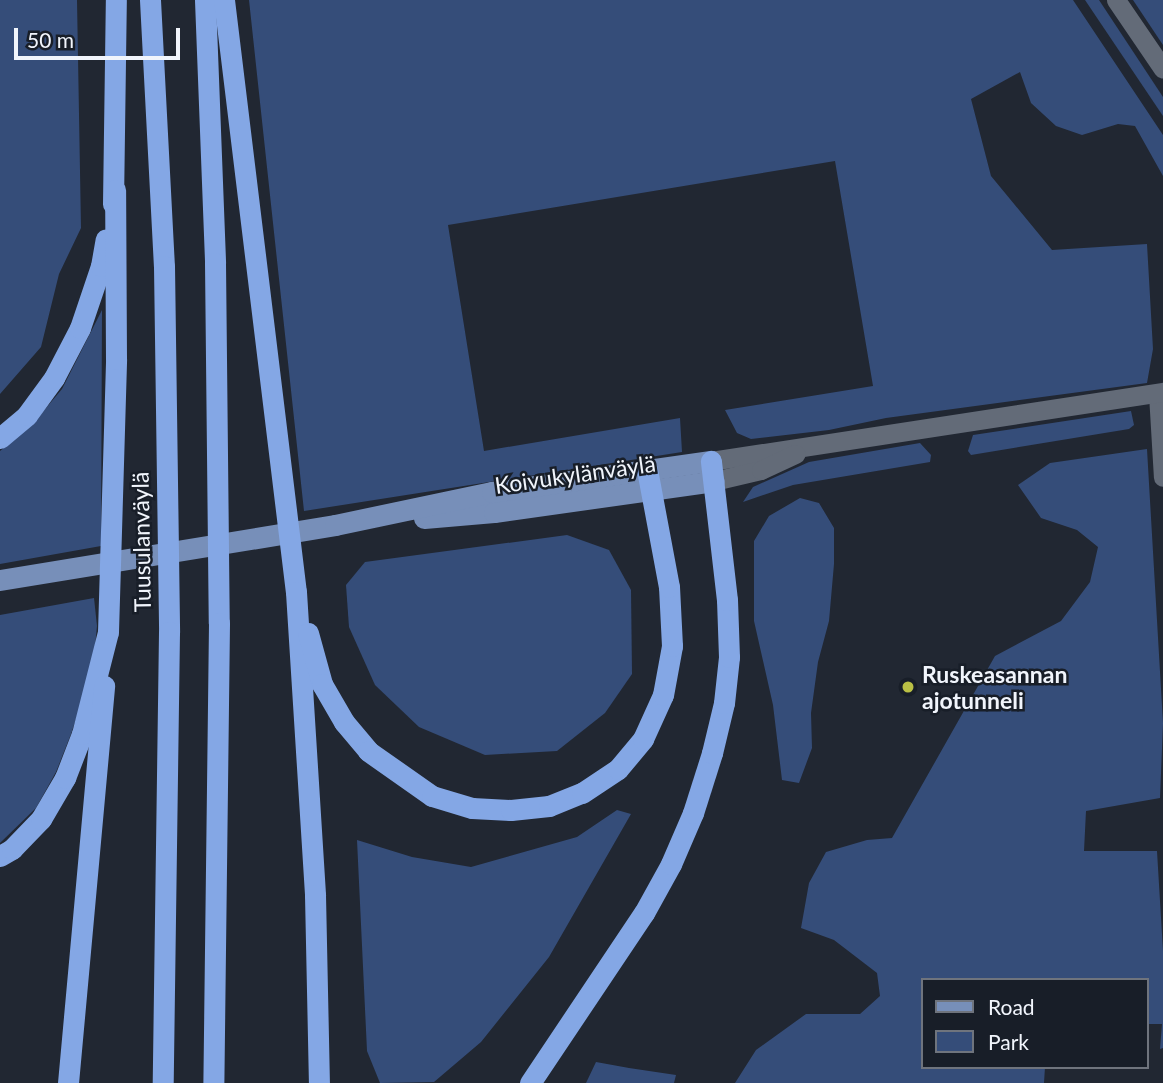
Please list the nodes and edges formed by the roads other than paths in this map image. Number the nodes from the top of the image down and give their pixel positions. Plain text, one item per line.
1 (116, 0) edge
2 (150, 0) edge
3 (205, 0) edge
4 (224, 0) edge
5 (1116, 0) edge
6 (1163, 69) edge
7 (115, 190) junction
8 (1160, 393) edge
9 (0, 438) edge
10 (713, 471) junction
11 (1163, 477) edge
12 (649, 480) junction
13 (0, 580) edge
14 (296, 592) junction
15 (108, 632) junction
16 (0, 856) edge
17 (68, 1083) edge
18 (163, 1083) edge
19 (213, 1083) edge
20 (319, 1083) edge
21 (530, 1083) edge

1 - 7 highway
2 - 18 highway, Tuusulanväylä
3 - 19 highway
4 - 14 highway
5 - 6 street
7 - 9 highway
7 - 15 highway
8 - 10 street, Koivukylänväylä
8 - 11 street
10 - 12 main road, Koivukylänväylä
10 - 21 highway
12 - 13 main road, Koivukylänväylä
12 - 14 highway
14 - 20 highway
15 - 16 highway
15 - 17 highway

